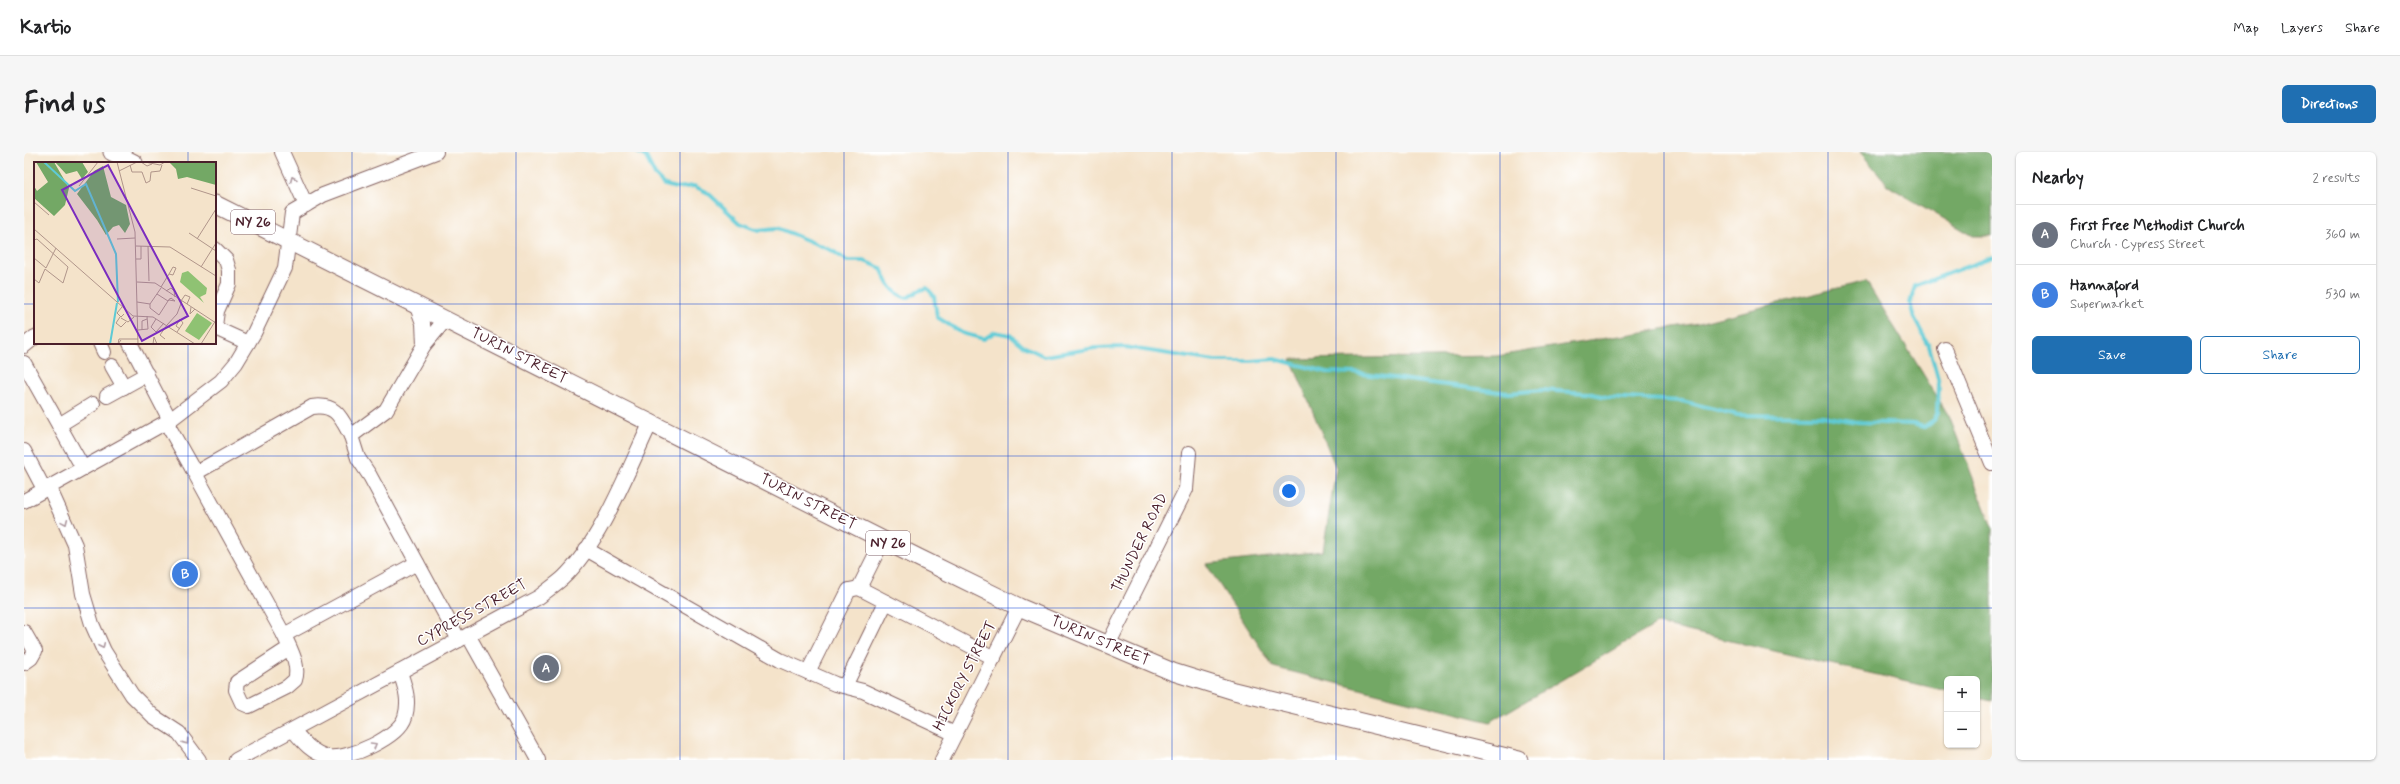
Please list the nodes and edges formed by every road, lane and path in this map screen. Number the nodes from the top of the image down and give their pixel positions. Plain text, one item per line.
1 (112, 152) edge
2 (282, 152) edge
3 (436, 152) edge
4 (403, 158) edge
5 (132, 162) edge
6 (216, 204) edge
7 (306, 205) junction
8 (290, 241) junction
9 (216, 250) edge
10 (416, 304) junction
11 (216, 319) edge
12 (446, 319) junction
13 (216, 327) edge
14 (34, 338) edge
15 (248, 343) junction
16 (131, 344) edge
17 (424, 345) junction
18 (24, 346) edge
19 (1945, 349) dead end
20 (24, 363) edge
21 (112, 366) dead end
22 (147, 374) junction
23 (124, 387) junction
24 (107, 396) dead end
25 (93, 404) dead end
26 (168, 421) junction
27 (651, 422) junction
28 (58, 425) junction
29 (351, 436) junction
30 (24, 451) edge
31 (1190, 453) dead end
32 (1992, 464) edge
33 (83, 468) junction
34 (192, 468) junction
35 (47, 488) junction
36 (24, 501) edge
37 (883, 540) junction
38 (586, 550) junction
39 (417, 563) junction
40 (859, 588) junction
41 (886, 602) junction
42 (1019, 607) junction
43 (24, 632) edge
44 (463, 637) junction
45 (286, 642) junction
46 (1108, 646) junction
47 (994, 658) junction
48 (24, 663) edge
49 (400, 672) junction
50 (808, 672) junction
51 (845, 686) junction
52 (293, 730) junction
53 (955, 734) junction
54 (199, 760) edge
55 (236, 760) edge
56 (538, 760) edge
57 (942, 760) edge
58 (1519, 760) edge

1 - 5 main road
7 -> 2 street
3 - 4 street
4 - 7 street
6 - 8 main road, TURIN STREET / NY 26
7 - 8 street
8 - 10 main road, TURIN STREET / NY 26
8 - 15 street
9 - 11 street
10 - 12 main road, TURIN STREET / NY 26
10 - 17 street
12 - 17 street
12 - 27 main road, TURIN STREET / NY 26
13 - 15 street
14 - 18 street
15 - 26 street
16 - 22 street
17 - 29 street
19 - 32 street
20 - 28 street
21 - 23 street
22 - 23 street
22 - 26 street
23 - 24 street
25 - 28 street
26 - 33 street
26 - 34 street
27 - 37 main road, TURIN STREET / NY 26
27 - 38 street, CYPRESS STREET
28 - 33 street
29 - 34 street
29 - 39 street
30 - 35 street
31 - 46 street, THUNDER ROAD
33 - 35 street
34 - 45 street
35 - 36 street
35 -> 54 street
37 - 40 street
37 - 42 main road, TURIN STREET / NY 26
38 - 44 street, CYPRESS STREET
38 - 50 street
39 - 44 street
39 - 45 street
40 - 41 street
40 - 50 street
41 - 47 street
41 - 51 street
42 - 46 main road, TURIN STREET / NY 26
42 - 47 street, HICKORY STREET
43 - 48 street
44 - 49 street, CYPRESS STREET
44 - 56 street
45 - 45 street
46 - 58 main road, TURIN STREET / NY 26
47 - 53 street, HICKORY STREET
49 - 52 street, CYPRESS STREET
52 -> 49 street
50 - 51 street
51 - 53 street
52 - 55 street, CYPRESS STREET
53 - 57 street, HICKORY STREET

